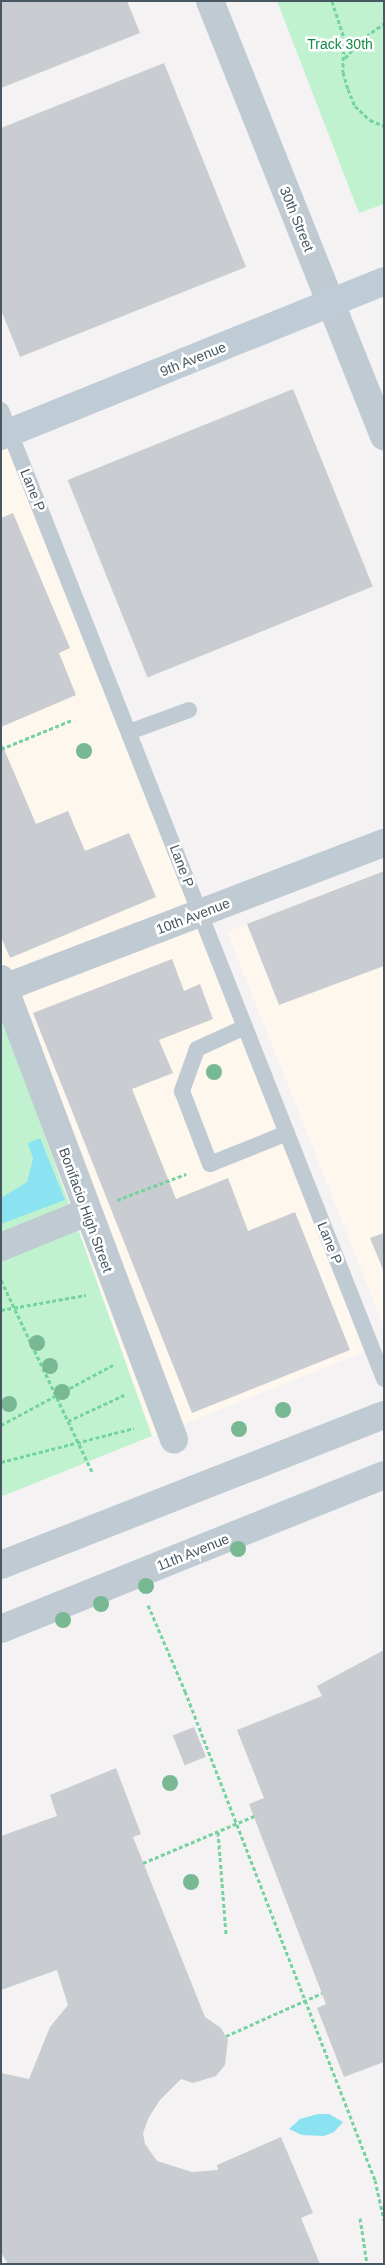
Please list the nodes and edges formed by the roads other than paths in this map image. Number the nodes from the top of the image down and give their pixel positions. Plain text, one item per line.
1 (210, 1) edge
2 (384, 282) edge
3 (331, 303) junction
4 (4, 426) edge
5 (384, 437) edge
6 (189, 710) dead end
7 (129, 732) junction
8 (384, 843) edge
9 (200, 914) junction
10 (3, 985) edge
11 (245, 1027) junction
12 (287, 1133) junction
13 (86, 1212) junction
14 (1, 1247) edge
15 (384, 1379) edge
16 (384, 1415) edge
17 (170, 1430) road end
18 (384, 1475) edge
19 (1, 1565) edge
20 (1, 1628) edge

1 - 3 street, 30th Street
2 - 3 street, 9th Avenue
3 - 4 street, 9th Avenue
3 - 5 street, 30th Street
4 - 7 lane, Lane P
6 - 7 lane
7 - 9 lane, Lane P
8 - 9 street, 10th Avenue
9 - 10 street, 10th Avenue
9 - 11 lane, Lane P
10 - 13 street, Bonifacio High Street
11 - 12 lane, Lane P
11 - 12 lane
12 - 15 lane, Lane P
13 - 14 street
13 - 17 street, Bonifacio High Street
16 - 19 street
18 - 20 street, 11th Avenue

